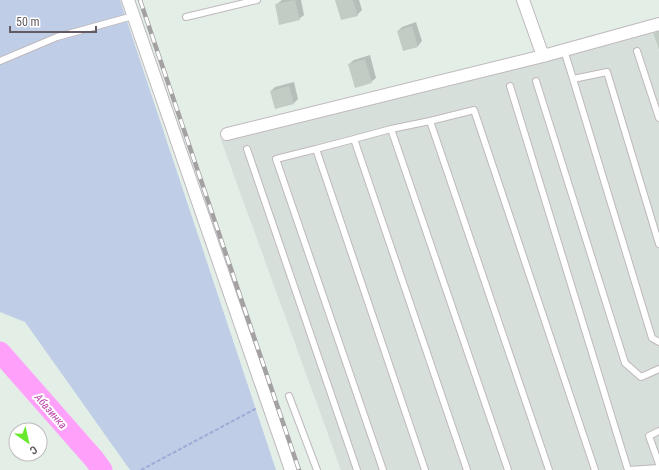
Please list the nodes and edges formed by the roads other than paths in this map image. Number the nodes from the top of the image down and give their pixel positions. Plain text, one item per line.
1 (128, 0) edge
2 (256, 0) edge
3 (523, 0) edge
4 (134, 16) junction
5 (186, 17) dead end
6 (659, 24) edge
7 (564, 50) junction
8 (637, 51) dead end
9 (543, 56) junction
10 (0, 61) edge
11 (573, 80) junction
12 (536, 81) dead end
13 (510, 86) dead end
14 (659, 118) edge
15 (430, 121) junction
16 (391, 129) junction
17 (227, 134) dead end
18 (354, 139) junction
19 (316, 148) junction
20 (247, 149) dead end
21 (657, 230) edge
22 (659, 244) edge
23 (659, 342) edge
24 (659, 369) edge
25 (289, 396) dead end
26 (659, 430) edge
27 (659, 464) edge
28 (659, 468) edge
29 (291, 470) edge
30 (317, 470) edge
31 (357, 470) edge
32 (383, 470) edge
33 (425, 470) edge
34 (467, 470) edge
35 (508, 470) edge
36 (549, 470) edge
37 (595, 470) edge

1 - 4 street
2 - 5 lane
3 - 9 street
4 - 10 lane
4 - 29 street
6 - 7 street
7 - 9 street
7 - 11 lane
8 - 14 lane
9 - 17 street
11 - 21 lane
11 - 23 lane
12 - 24 lane
13 - 28 lane
15 - 16 lane
15 - 36 lane
15 - 37 lane
16 - 18 lane
16 - 35 lane
18 - 19 lane
18 - 34 lane
19 - 32 lane
19 - 33 lane
20 - 31 lane
21 - 22 lane
25 - 30 lane
26 - 27 lane

